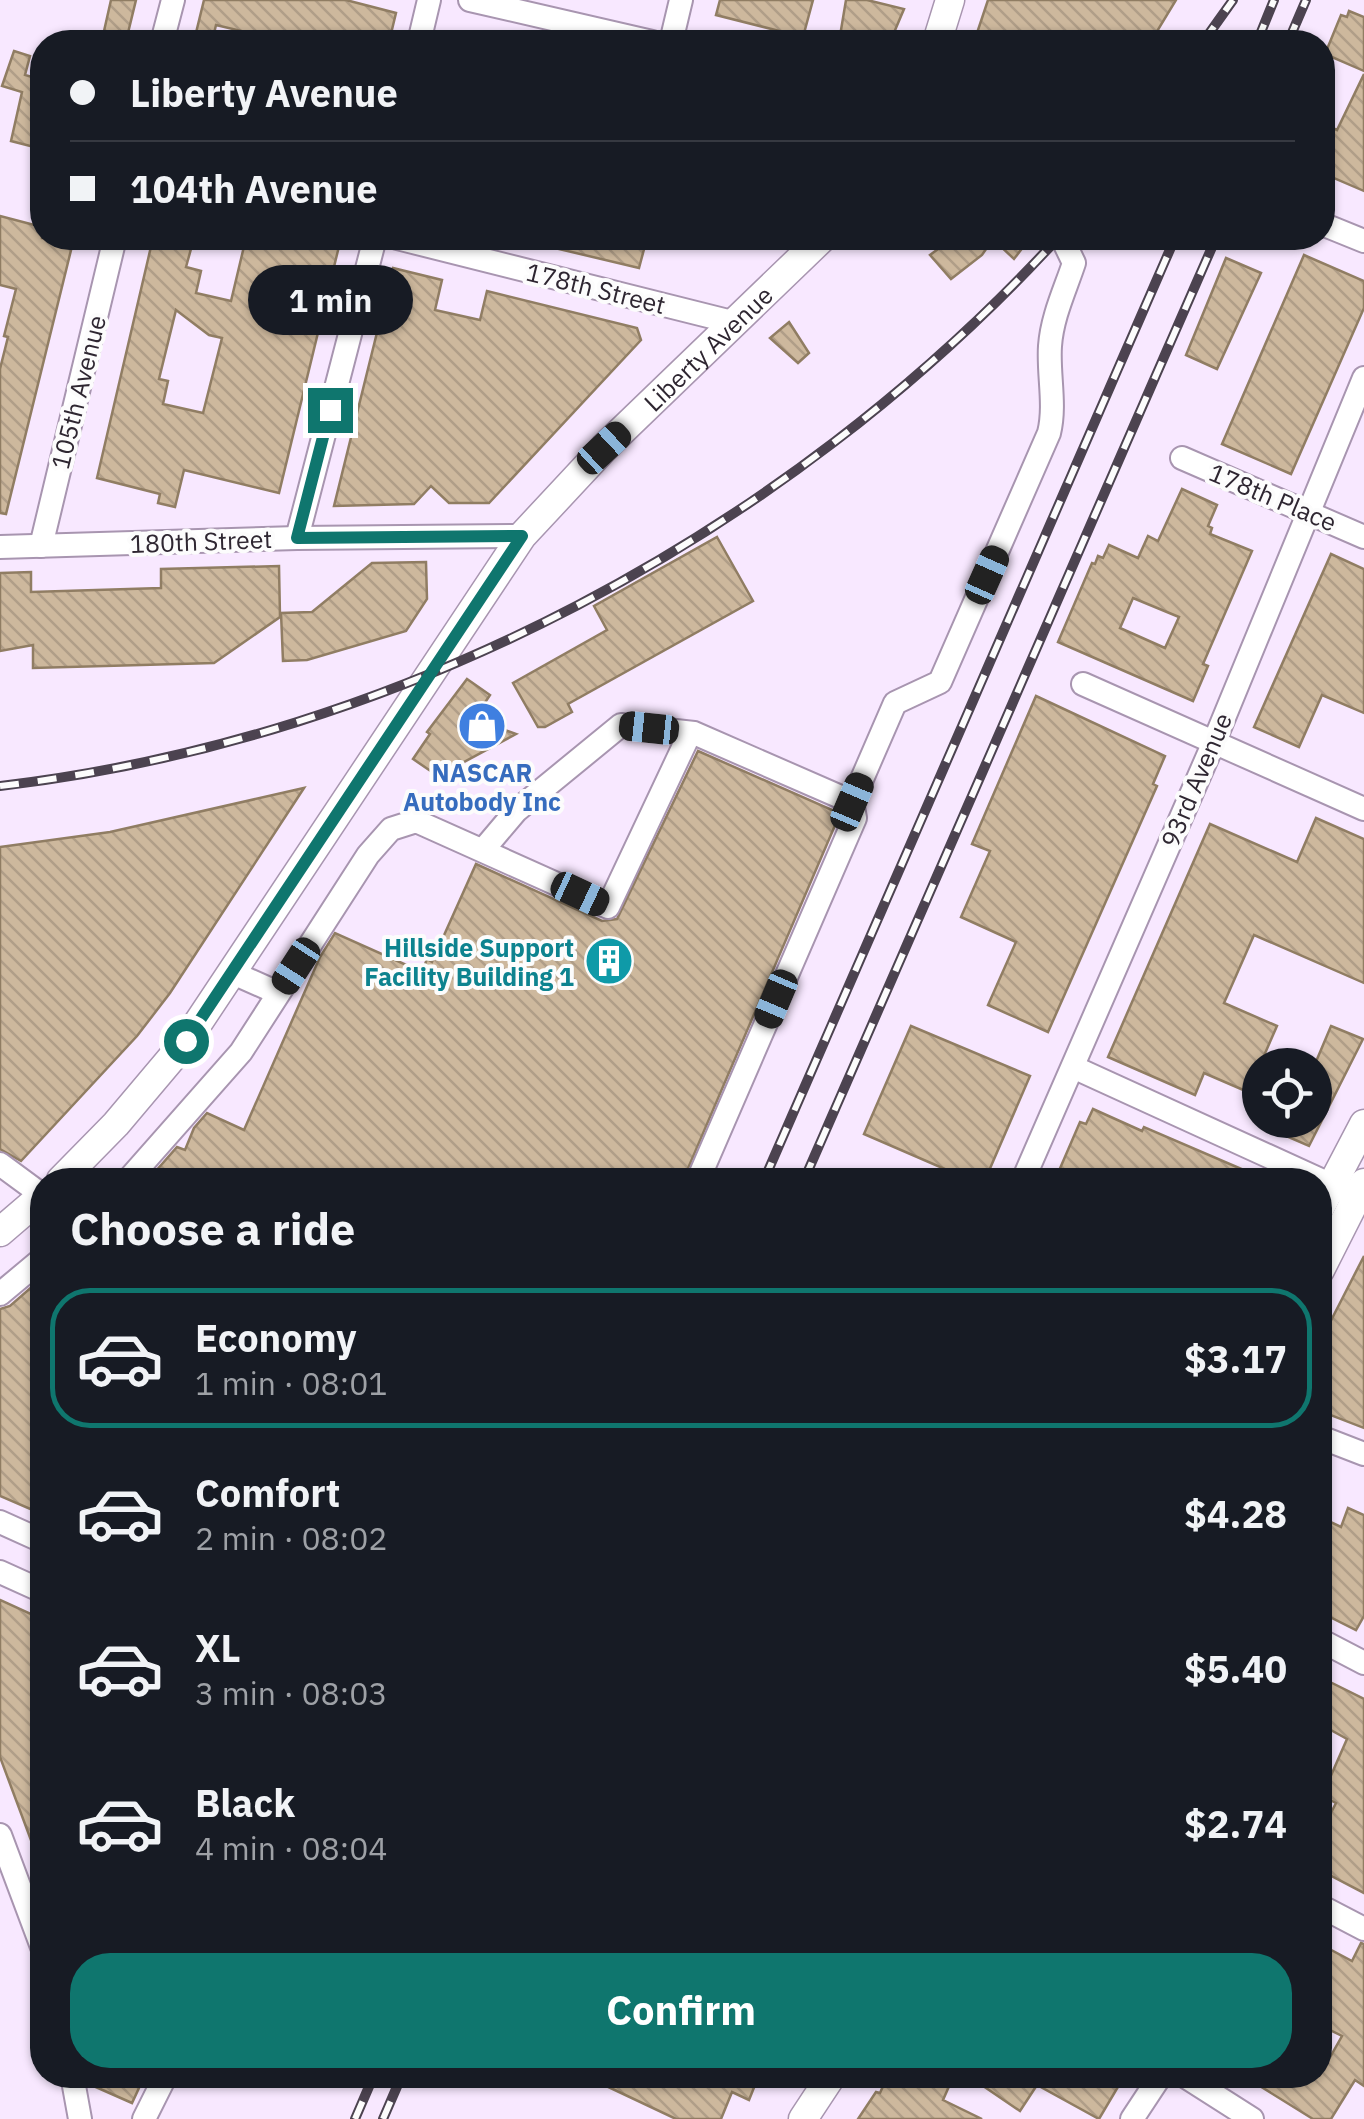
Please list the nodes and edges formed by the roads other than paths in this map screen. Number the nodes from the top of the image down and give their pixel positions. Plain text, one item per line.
1 (172, 0) edge
2 (429, 0) edge
3 (470, 0) edge
4 (681, 0) edge
5 (950, 0) edge
6 (165, 30) edge
7 (422, 30) edge
8 (600, 30) edge
9 (674, 30) edge
10 (941, 30) edge
11 (1335, 229) edge
12 (1364, 241) edge
13 (112, 250) edge
14 (372, 250) edge
15 (445, 250) edge
16 (810, 250) edge
17 (1068, 250) edge
18 (736, 323) junction
19 (1363, 384) edge
20 (1182, 458) dead end
21 (1307, 511) junction
22 (522, 536) junction
23 (1364, 537) edge
24 (297, 538) junction
25 (41, 546) junction
26 (0, 547) edge
27 (1083, 684) dead end
28 (690, 733) junction
29 (1214, 742) junction
30 (852, 802) junction
31 (1364, 810) edge
32 (483, 850) junction
33 (233, 973) junction
34 (278, 993) junction
35 (1072, 1067) junction
36 (1364, 1124) edge
37 (0, 1164) edge
38 (71, 1168) edge
39 (139, 1168) edge
40 (703, 1168) edge
41 (1028, 1168) edge
42 (1291, 1168) edge
43 (30, 1187) edge
44 (1348, 1194) edge
45 (30, 1206) edge
46 (0, 1232) edge
47 (1332, 1237) edge
48 (30, 1269) edge
49 (0, 1294) edge
50 (1332, 1441) edge
51 (1364, 1454) edge
52 (0, 1522) edge
53 (30, 1536) edge
54 (0, 1572) edge
55 (30, 1586) edge
56 (1332, 1646) edge
57 (1364, 1662) edge
58 (0, 1836) edge
59 (1332, 1912) edge
60 (30, 1915) edge
61 (1364, 1929) edge
62 (74, 2088) edge
63 (160, 2088) edge
64 (823, 2088) edge
65 (1152, 2088) edge
66 (1203, 2088) edge
67 (80, 2119) edge
68 (144, 2119) edge
69 (803, 2119) edge
70 (1132, 2119) edge
71 (1252, 2119) edge

1 - 6 street
2 - 7 street
3 - 8 street
4 - 9 street
5 - 10 main road
11 - 12 street
13 - 25 street, 105th Avenue
14 - 24 street
15 - 18 street, 178th Street
16 - 18 main road, Liberty Avenue
17 - 30 street
18 - 22 main road, Liberty Avenue
19 - 21 street, 93rd Avenue
20 - 21 street, 178th Place
21 - 23 street, 178th Place
21 - 29 street, 93rd Avenue
22 - 24 street, 180th Street
22 - 33 main road, Liberty Avenue
24 - 25 street, 180th Street
25 - 26 street, 180th Street
27 - 29 street
28 - 30 street
28 - 32 street
28 - 32 street
29 - 31 street
29 - 35 street, 93rd Avenue
30 - 40 street
32 - 34 street
33 - 34 street
33 - 38 main road, Liberty Avenue
34 - 39 street
35 - 41 street, 93rd Avenue
35 - 42 street
36 - 44 main road
37 - 43 street
44 - 47 main road
45 - 46 main road
48 - 49 street
50 - 51 street
52 - 53 street
54 - 55 street
56 - 57 street
58 - 60 street
59 - 61 street
62 - 67 street
63 - 68 street
64 - 69 main road
65 - 70 street
66 - 71 street

